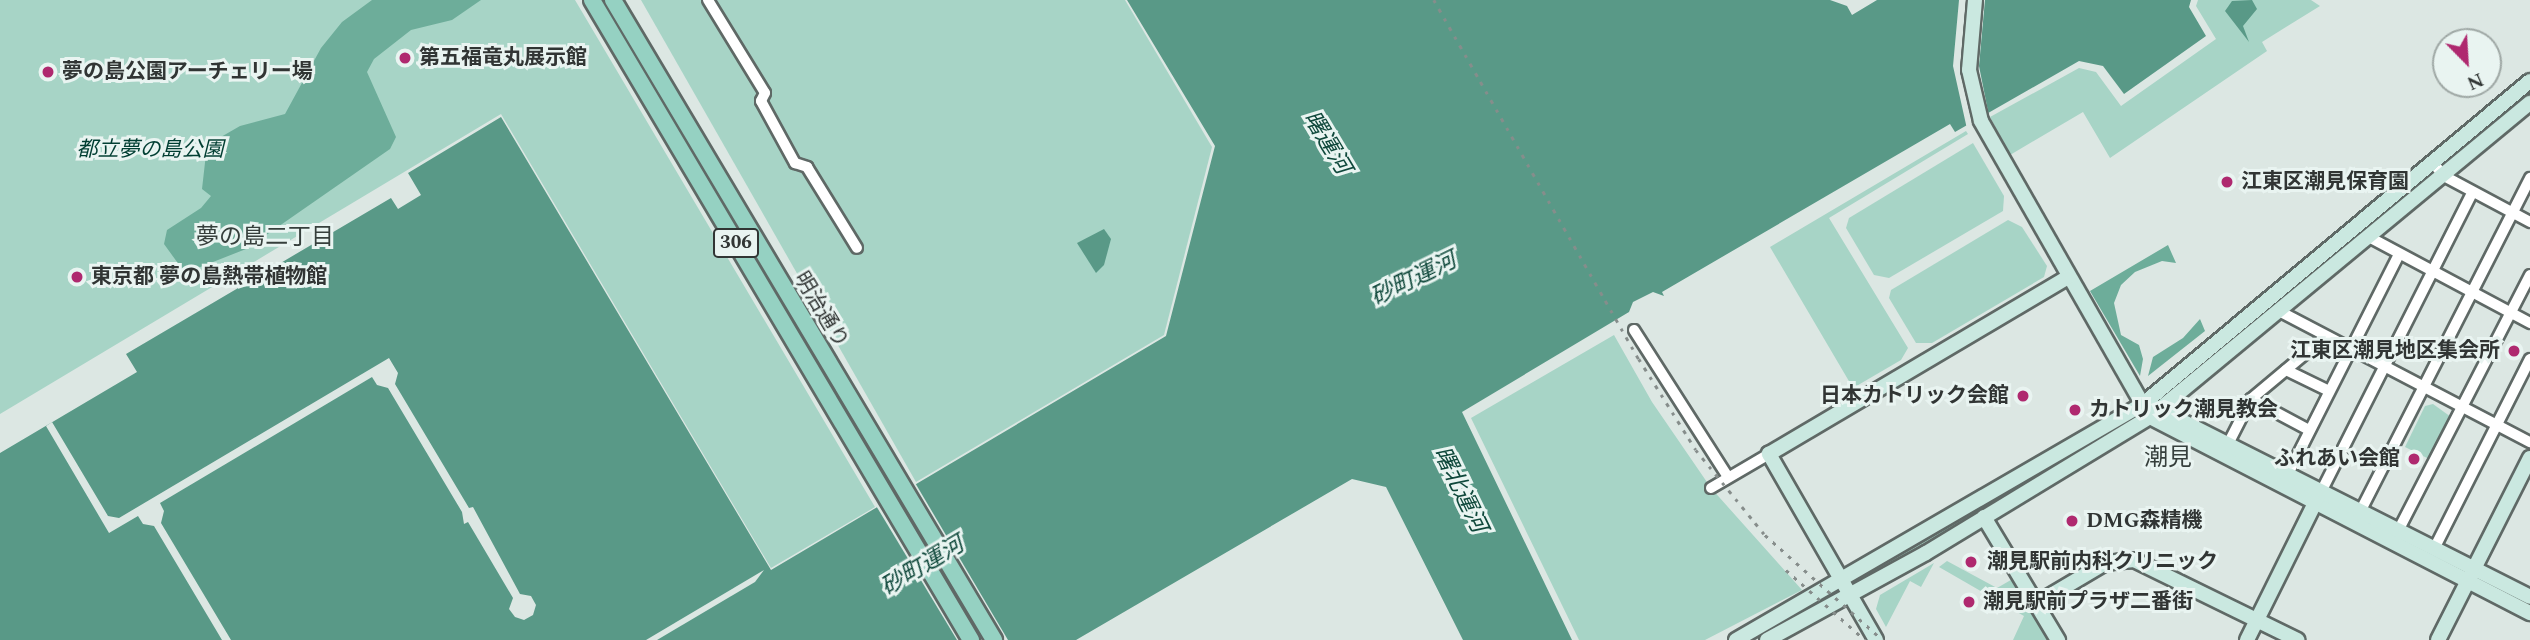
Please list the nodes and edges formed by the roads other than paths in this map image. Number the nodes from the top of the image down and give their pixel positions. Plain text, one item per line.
1 (592, 0) edge
2 (613, 0) edge
3 (708, 0) edge
4 (1968, 0) edge
5 (1975, 0) edge
6 (2530, 81) edge
7 (2527, 109) edge
8 (1978, 123) junction
9 (2433, 163) junction
10 (2444, 176) junction
11 (2530, 178) edge
12 (2472, 193) junction
13 (2512, 213) junction
14 (2530, 222) edge
15 (2368, 237) junction
16 (857, 248) dead end
17 (2399, 254) junction
18 (2433, 272) junction
19 (2530, 275) edge
20 (2068, 277) junction
21 (2472, 292) junction
22 (2279, 311) junction
23 (2511, 313) junction
24 (2530, 323) edge
25 (1634, 330) dead end
26 (2324, 338) junction
27 (2350, 350) junction
28 (2530, 359) edge
29 (2384, 367) junction
30 (2286, 370) junction
31 (2423, 388) junction
32 (2329, 391) junction
33 (2250, 399) junction
34 (2143, 404) junction
35 (2460, 409) junction
36 (2156, 413) junction
37 (2496, 425) junction
38 (2309, 430) junction
39 (2530, 442) edge
40 (2227, 446) junction
41 (1769, 454) junction
42 (2530, 458) edge
43 (2287, 476) junction
44 (1728, 477) junction
45 (1711, 488) dead end
46 (2318, 498) junction
47 (2360, 512) junction
48 (1984, 517) junction
49 (2398, 531) junction
50 (2434, 549) junction
51 (2471, 576) junction
52 (1841, 582) junction
53 (1850, 596) junction
54 (2530, 597) edge
55 (2036, 604) junction
56 (2530, 613) edge
57 (2257, 620) junction
58 (971, 640) edge
59 (994, 640) edge
60 (1736, 640) edge
61 (1767, 640) edge
62 (1876, 640) edge
63 (2058, 640) edge
64 (2247, 640) edge
65 (2297, 640) edge
66 (2438, 640) edge

1 - 58 main road, 明治通り / 306
2 - 59 main road, 明治通り / 306
3 - 16 street
4 - 8 street
5 - 8 street
6 - 9 street
7 - 10 street
8 - 20 street
9 - 10 street
9 - 34 street
10 - 12 street
10 - 15 street
11 - 13 street
12 - 13 street
12 - 18 street
13 - 14 street
13 - 21 street
15 - 17 street
15 - 22 street
17 - 18 street
17 - 27 street
18 - 21 street
18 - 29 street
19 - 23 street
20 - 34 street
20 - 41 street
21 - 23 street
21 - 31 street
22 - 26 street
22 - 36 street
23 - 24 street
23 - 35 street
25 - 44 street
26 - 27 street
26 - 30 street
27 - 29 street
27 - 32 street
28 - 37 street
29 - 31 street
29 - 46 street
30 - 32 street
30 - 33 street
31 - 35 street
31 - 47 street
32 - 38 street
33 - 38 street
33 - 40 street
34 - 36 street
34 - 52 street
35 - 37 street
35 - 49 street
36 - 40 street
36 - 46 street
36 - 48 street
37 - 39 street
37 - 50 street
38 - 43 street
40 - 43 street
41 - 44 street
41 - 52 street
42 - 51 street
43 - 46 street
44 - 45 street
46 - 47 street
46 - 51 street
46 - 57 street
47 - 49 street
48 - 53 street
48 - 55 street
49 - 50 street
50 - 51 street
51 - 54 street
51 - 56 street
51 - 66 street
52 - 53 street
52 - 60 street
53 - 61 street
53 - 62 street
55 - 57 street
55 - 63 street
57 - 64 street
57 - 65 street

